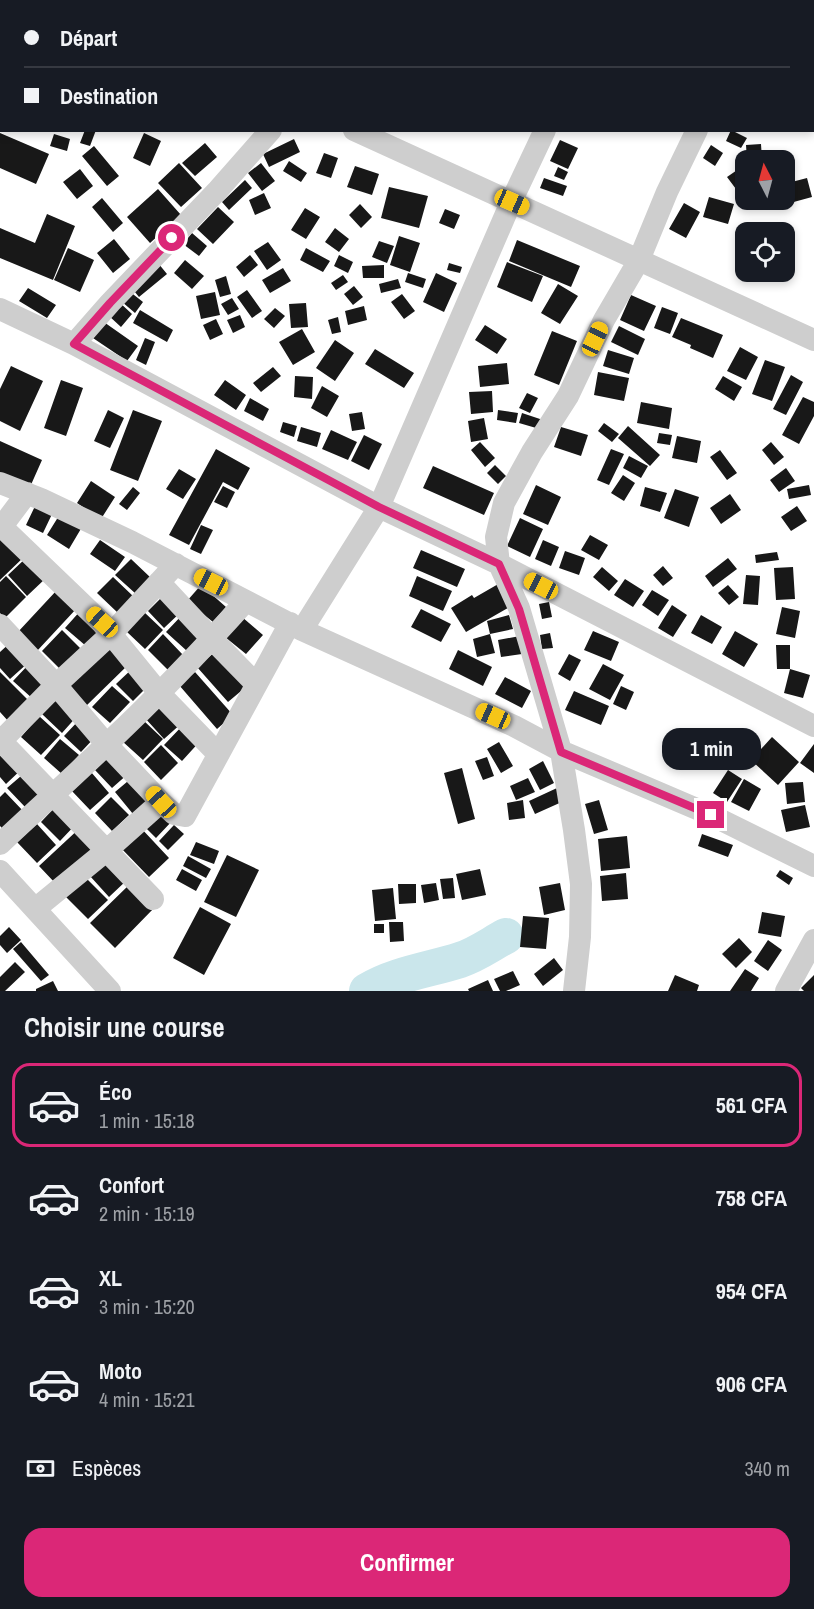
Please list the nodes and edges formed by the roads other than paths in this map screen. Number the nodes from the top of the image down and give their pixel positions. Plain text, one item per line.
1 (269, 132) edge
2 (358, 132) edge
3 (545, 132) edge
4 (696, 132) edge
5 (512, 202) junction
6 (639, 260) junction
7 (0, 309) edge
8 (814, 340) edge
9 (74, 344) junction
10 (0, 483) edge
11 (27, 493) junction
12 (379, 507) junction
13 (1, 527) edge
14 (176, 564) junction
15 (499, 564) junction
16 (159, 582) junction
17 (246, 601) junction
18 (0, 625) edge
19 (296, 626) junction
20 (111, 634) junction
21 (212, 639) junction
22 (256, 684) junction
23 (56, 685) junction
24 (159, 693) junction
25 (814, 726) edge
26 (0, 741) edge
27 (107, 745) junction
28 (561, 752) junction
29 (218, 754) junction
30 (52, 794) junction
31 (161, 802) junction
32 (0, 844) edge
33 (106, 851) junction
34 (814, 866) edge
35 (0, 870) edge
36 (153, 899) dead end
37 (35, 909) junction
38 (814, 940) edge
39 (88, 981) edge
40 (110, 991) edge
41 (574, 991) edge
42 (786, 991) edge

1 - 9 street
2 - 5 street
3 - 5 street
4 - 6 street
5 - 6 street
5 - 12 street
6 - 8 street
6 - 15 street
7 - 9 street
9 - 12 street
10 - 11 street
11 - 13 street
11 - 14 street
12 - 15 street
12 - 19 street
13 - 20 street
14 - 16 street
14 - 17 street
15 - 25 street
15 - 28 street
16 - 20 street
16 - 21 street
17 - 19 street
17 - 21 street
18 - 23 street
19 - 22 street
19 - 28 street
20 - 23 street
20 - 24 street
21 - 22 street
21 - 24 street
22 - 29 street
23 - 26 street
23 - 27 street
24 - 27 street
24 - 29 street
26 - 30 street
27 - 30 street
27 - 31 street
28 - 34 street
28 - 41 street
29 - 31 street
30 - 32 street
30 - 33 street
31 - 33 street
33 - 36 street
33 - 37 street
35 - 37 street
37 - 39 street
38 - 42 street
39 - 40 street

